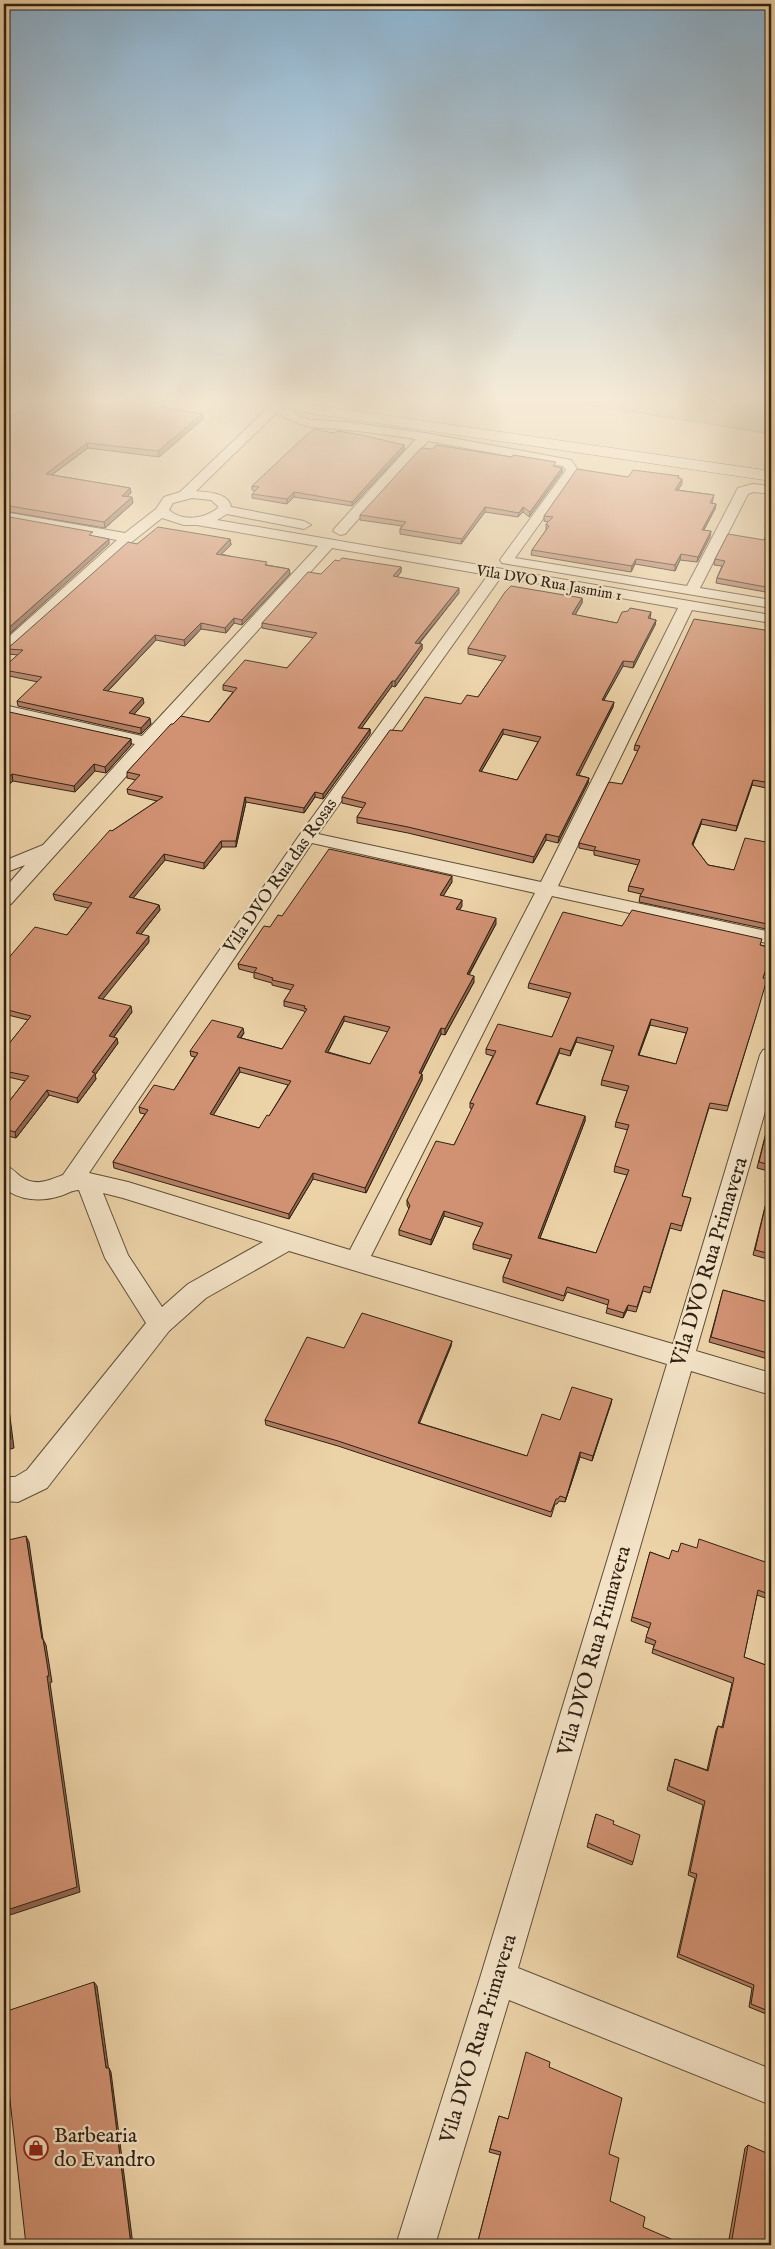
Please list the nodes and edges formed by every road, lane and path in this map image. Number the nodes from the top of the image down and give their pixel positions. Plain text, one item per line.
1 (163, 505) edge
2 (225, 505) edge
3 (358, 505) edge
4 (547, 505) edge
5 (735, 505) edge
6 (224, 510) junction
7 (162, 511) junction
8 (4, 516) edge
9 (196, 521) junction
10 (330, 533) junction
11 (360, 535) dead end
12 (128, 538) junction
13 (399, 541) dead end
14 (502, 567) junction
15 (689, 598) junction
16 (771, 604) edge
17 (771, 620) edge
18 (4, 648) edge
19 (4, 710) edge
20 (146, 742) junction
21 (307, 837) junction
22 (50, 849) junction
23 (4, 867) edge
24 (546, 890) junction
25 (4, 900) edge
26 (771, 938) edge
27 (771, 1055) edge
28 (4, 1174) edge
29 (80, 1182) junction
30 (286, 1241) junction
31 (356, 1262) junction
32 (160, 1324) junction
33 (681, 1357) junction
34 (771, 1384) edge
35 (4, 1489) edge
36 (498, 1978) junction
37 (771, 2087) edge
38 (416, 2245) edge

1 - 7 street
2 - 6 street
3 - 10 street
4 - 14 street, Vila DVO Rua das Rosas
5 - 15 street
6 - 9 street
6 - 10 street
7 - 9 street, Vila DVO Rua Jasmim 1
7 - 12 street
8 - 12 street
9 - 10 street, Vila DVO Rua Jasmim 1
10 - 11 street
10 - 14 street, Vila DVO Rua Jasmim 1
10 - 20 street
12 - 18 street
13 - 14 street
14 - 15 street, Vila DVO Rua Jasmim 1
14 - 21 street, Vila DVO Rua das Rosas
15 - 16 street
15 - 17 street, Vila DVO Rua Jasmim 1
15 - 24 street
19 - 20 street
20 - 22 street
21 - 24 street
21 - 29 street, Vila DVO Rua das Rosas
22 - 23 street
22 - 25 street
24 - 26 street
24 - 31 street
27 - 33 street, Vila DVO Rua Primavera
28 - 29 street
29 - 30 street
29 - 32 street
30 - 31 street
30 - 32 street
31 - 33 street
32 - 35 street
33 - 34 street
33 - 36 street, Vila DVO Rua Primavera
36 - 37 street
36 - 38 street, Vila DVO Rua Primavera

